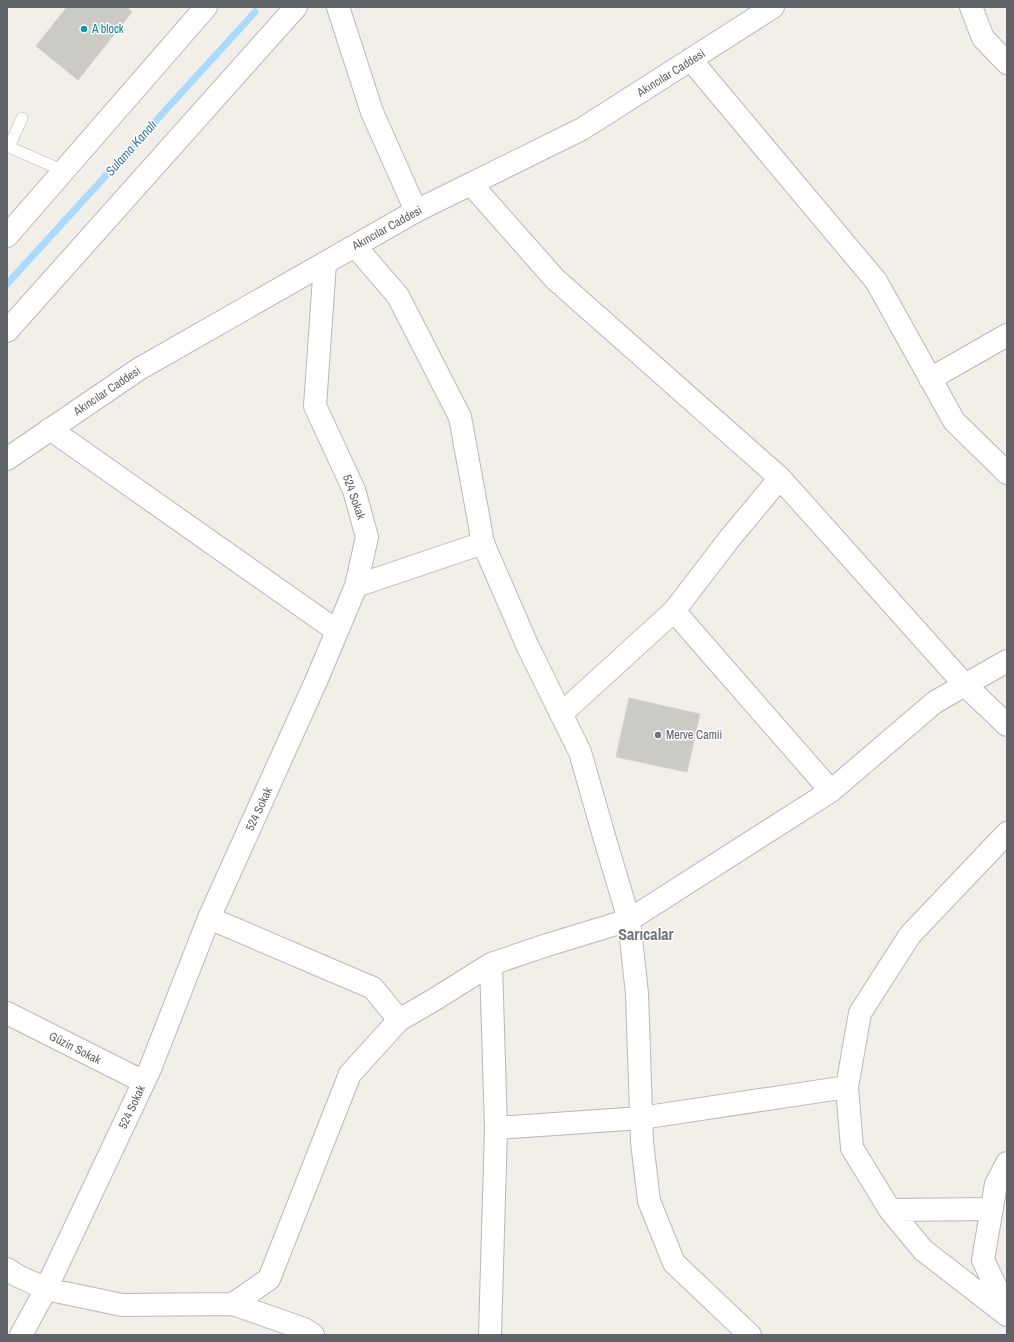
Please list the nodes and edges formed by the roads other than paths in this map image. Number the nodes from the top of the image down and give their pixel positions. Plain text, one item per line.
1 (206, 7) edge
2 (296, 7) edge
3 (338, 7) edge
4 (773, 7) edge
5 (970, 7) edge
6 (691, 60) junction
7 (1007, 63) edge
8 (22, 118) dead end
9 (64, 171) junction
10 (471, 184) junction
11 (416, 211) junction
12 (7, 236) edge
13 (355, 246) junction
14 (325, 264) junction
15 (7, 331) edge
16 (1007, 335) edge
17 (930, 379) junction
18 (50, 430) junction
19 (7, 459) edge
20 (1007, 473) edge
21 (780, 478) junction
22 (483, 543) junction
23 (356, 586) junction
24 (674, 611) junction
25 (337, 631) junction
26 (1007, 662) edge
27 (965, 685) junction
28 (561, 714) junction
29 (1007, 725) edge
30 (831, 791) junction
31 (1007, 833) edge
32 (209, 918) junction
33 (629, 920) junction
34 (490, 964) junction
35 (7, 1013) edge
36 (399, 1020) junction
37 (144, 1082) junction
38 (847, 1086) junction
39 (641, 1118) junction
40 (496, 1128) junction
41 (1007, 1163) edge
42 (992, 1209) junction
43 (890, 1210) junction
44 (7, 1269) edge
45 (46, 1289) junction
46 (233, 1304) junction
47 (1007, 1310) edge
48 (1007, 1315) edge
49 (21, 1335) edge
50 (313, 1335) edge
51 (490, 1335) edge
52 (750, 1335) edge

1 - 9 street
2 - 15 street
3 - 11 street
4 - 6 street, Akıncılar Caddesi
5 - 7 street
6 - 10 street, Akıncılar Caddesi
6 - 17 street
8 - 9 lane
9 - 12 street
10 - 11 street, Akıncılar Caddesi
10 - 21 street
11 - 13 street, Akıncılar Caddesi
13 - 14 street, Akıncılar Caddesi
13 - 22 street
14 - 18 street, Akıncılar Caddesi
14 - 23 street, 524 Sokak
16 - 17 street
17 - 20 street
18 - 19 street, Akıncılar Caddesi
18 - 25 street
21 - 24 street
21 - 27 street
22 - 23 street
22 - 28 street
23 - 25 street, 524 Sokak
24 - 28 street
24 - 30 street
25 - 32 street, 524 Sokak
26 - 27 street
27 - 29 street
27 - 30 street
28 - 33 street
30 - 33 street
31 - 38 street
32 - 36 street
32 - 37 street, 524 Sokak
33 - 34 street
33 - 39 street
34 - 36 street
34 - 40 street
35 - 37 street, Güzin Sokak
36 - 46 street
37 - 45 street, 524 Sokak
38 - 39 street
38 - 43 street
39 - 40 street
39 - 52 street
40 - 51 street
41 - 42 street
42 - 43 street
42 - 47 street
43 - 48 street
44 - 45 street
45 - 46 street
45 - 49 street, 524 Sokak
46 - 50 street

